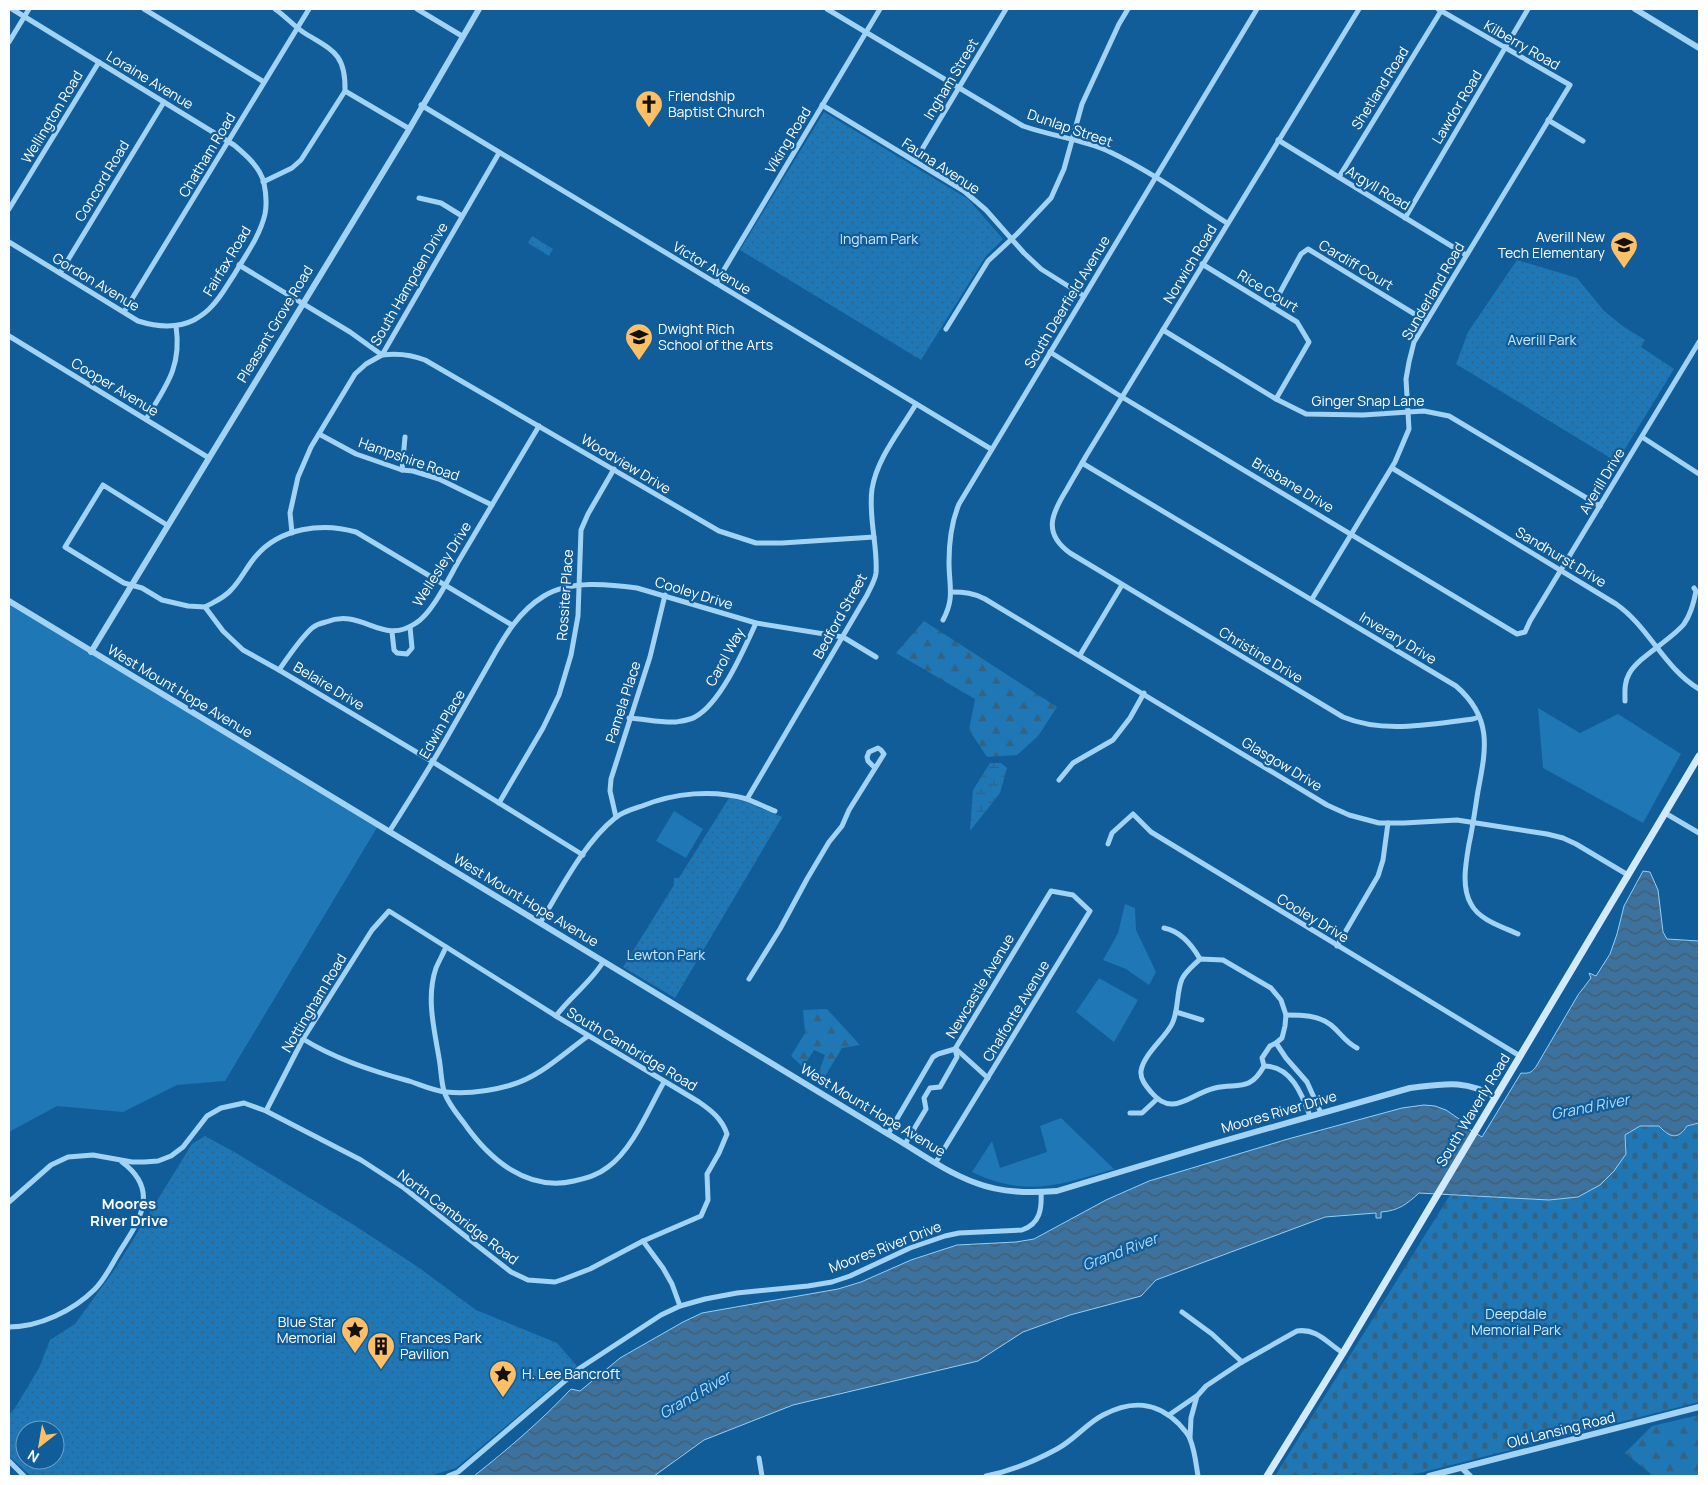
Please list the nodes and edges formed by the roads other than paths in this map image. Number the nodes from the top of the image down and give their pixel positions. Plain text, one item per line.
1 (12, 9) edge
2 (29, 9) edge
3 (144, 9) edge
4 (276, 9) edge
5 (309, 9) edge
6 (417, 9) edge
7 (479, 9) edge
8 (827, 9) edge
9 (880, 9) edge
10 (1006, 9) edge
11 (1128, 9) edge
12 (1359, 9) edge
13 (1528, 9) edge
14 (1635, 9) edge
15 (1254, 10) edge
16 (1440, 10) edge
17 (24, 16) junction
18 (298, 28) junction
19 (866, 32) junction
20 (462, 36) junction
21 (9, 42) edge
22 (1505, 48) junction
23 (1699, 48) edge
24 (99, 62) junction
25 (264, 82) junction
26 (1570, 85) joint
27 (959, 88) junction
28 (345, 91) junction
29 (164, 102) junction
30 (822, 105) junction
31 (421, 106) junction
32 (1548, 120) junction
33 (408, 128) junction
34 (1073, 139) junction
35 (1278, 140) junction
36 (228, 141) junction
37 (1583, 141) dead end
38 (499, 153) junction
39 (915, 161) junction
40 (1339, 177) junction
41 (1156, 178) junction
42 (263, 182) junction
43 (419, 198) dead end
44 (9, 209) edge
45 (462, 216) junction
46 (1405, 218) junction
47 (1227, 223) junction
48 (1012, 238) junction
49 (9, 242) edge
50 (1466, 255) junction
51 (1202, 264) junction
52 (239, 265) junction
53 (60, 273) junction
54 (716, 283) junction
55 (1084, 296) junction
56 (302, 304) junction
57 (1272, 307) junction
58 (124, 312) junction
59 (1426, 321) junction
60 (176, 326) junction
61 (946, 329) dead end
62 (1163, 330) junction
63 (9, 336) edge
64 (1699, 342) edge
65 (1050, 352) junction
66 (382, 355) junction
67 (1121, 397) junction
68 (1276, 400) junction
69 (916, 404) junction
70 (1407, 411) junction
71 (146, 419) junction
72 (539, 426) junction
73 (319, 434) junction
74 (406, 437) dead end
75 (1642, 437) junction
76 (992, 450) junction
77 (209, 458) junction
78 (1082, 463) junction
79 (1392, 468) junction
80 (402, 470) junction
81 (614, 470) junction
82 (1699, 474) edge
83 (492, 505) junction
84 (1600, 506) junction
85 (168, 525) junction
86 (292, 532) junction
87 (1054, 534) joint
88 (1352, 534) junction
89 (874, 536) junction
90 (1561, 570) junction
91 (132, 585) junction
92 (445, 585) junction
93 (1122, 585) junction
94 (579, 586) junction
95 (1694, 588) dead end
96 (951, 592) junction
97 (665, 595) junction
98 (1312, 599) junction
99 (9, 601) edge
100 (205, 607) junction
101 (943, 620) dead end
102 (756, 623) junction
103 (512, 625) junction
104 (410, 627) junction
105 (392, 632) junction
106 (1525, 632) joint
107 (842, 638) junction
108 (1656, 648) junction
109 (91, 652) junction
110 (1080, 655) junction
111 (876, 657) dead end
112 (279, 670) junction
113 (1699, 689) edge
114 (1144, 693) junction
115 (1625, 701) dead end
116 (1479, 717) junction
117 (629, 718) junction
118 (1699, 756) edge
119 (433, 762) junction
120 (875, 768) dead end
121 (1059, 780) dead end
122 (747, 799) junction
123 (499, 803) junction
124 (775, 811) dead end
125 (1665, 813) junction
126 (616, 817) junction
127 (1474, 822) junction
128 (1388, 824) junction
129 (389, 832) junction
130 (1699, 833) edge
131 (1108, 844) dead end
132 (582, 856) junction
133 (1628, 875) junction
134 (1051, 891) joint
135 (389, 911) joint
136 (540, 923) junction
137 (1164, 928) dead end
138 (1518, 934) dead end
139 (1337, 946) junction
140 (446, 947) junction
141 (1200, 959) junction
142 (603, 962) junction
143 (749, 979) dead end
144 (1176, 1012) junction
145 (1286, 1015) junction
146 (556, 1016) junction
147 (1202, 1020) dead end
148 (588, 1036) junction
149 (303, 1039) junction
150 (1276, 1044) junction
151 (1357, 1048) dead end
152 (955, 1049) junction
153 (1520, 1056) junction
154 (1264, 1066) junction
155 (988, 1078) junction
156 (664, 1082) junction
157 (444, 1092) junction
158 (1495, 1098) junction
159 (1157, 1100) junction
160 (266, 1111) junction
161 (1130, 1113) dead end
162 (1321, 1113) junction
163 (1310, 1116) junction
164 (888, 1134) junction
165 (905, 1144) junction
166 (120, 1160) junction
167 (936, 1162) junction
168 (1041, 1192) junction
169 (9, 1202) edge
170 (643, 1241) junction
171 (680, 1306) junction
172 (1182, 1312) dead end
173 (9, 1327) edge
174 (1343, 1353) junction
175 (1242, 1362) junction
176 (1198, 1395) junction
177 (1699, 1407) edge
178 (1169, 1415) junction
179 (1190, 1438) junction
180 (759, 1458) dead end
181 (9, 1461) edge
182 (1462, 1468) junction
183 (24, 1476) edge
184 (448, 1476) edge
185 (762, 1476) edge
186 (986, 1476) edge
187 (1198, 1476) edge
188 (1267, 1476) edge
189 (1428, 1476) edge
190 (1470, 1476) edge

1 - 17 street, Loraine Avenue
2 - 17 street
3 - 25 street
4 - 18 street
5 - 18 street, Chatham Road
6 - 20 street
7 - 20 street, Pleasant Grove Road
8 - 19 street, Dunlap Street
9 - 19 street, Viking Road
10 - 27 street, Ingham Street
11 - 34 street
12 - 35 street, Norwich Road
13 - 22 street, Lawdor Road
14 - 23 street
15 - 41 street, South Deerfield Avenue
16 - 22 street, Kilberry Road
16 - 40 street, Shetland Road
17 - 21 street
17 - 24 street, Loraine Avenue
18 - 25 street, Chatham Road
18 - 28 street
19 - 27 street, Dunlap Street
19 - 30 street, Viking Road
20 - 31 street, Pleasant Grove Road
22 - 26 street, Kilberry Road
22 - 46 street, Lawdor Road
24 - 29 street, Loraine Avenue
24 - 44 street, Wellington Road
25 - 36 street, Chatham Road
26 - 32 street, Sunderland Road
27 - 34 street, Dunlap Street
27 - 39 street, Ingham Street
28 - 33 street
28 - 42 street
29 - 36 street, Loraine Avenue
29 - 53 street, Concord Road
30 - 39 street, Fauna Avenue
30 - 54 street, Viking Road
31 - 33 street, Pleasant Grove Road
31 - 38 street, Victor Avenue
32 - 37 street
32 - 50 street, Sunderland Road
33 - 56 street, Pleasant Grove Road
34 - 41 street, Dunlap Street
34 - 48 street
35 - 40 street, Argyll Road
35 - 47 street, Norwich Road
36 - 42 street, Loraine Avenue
36 - 58 street, Chatham Road
38 - 45 street, South Hampden Drive
38 - 54 street, Victor Avenue
39 - 48 street, Fauna Avenue
40 - 46 street, Argyll Road
41 - 47 street, Dunlap Street
41 - 55 street, South Deerfield Avenue
42 - 52 street, Fairfax Road
43 - 45 street
45 - 66 street, South Hampden Drive
46 - 50 street, Argyll Road
47 - 51 street, Norwich Road
48 - 55 street, Fauna Avenue
48 - 61 street
49 - 53 street, Gordon Avenue
50 - 59 street, Sunderland Road
51 - 57 street, Rice Court
51 - 62 street, Norwich Road
52 - 56 street
52 - 60 street, Fairfax Road
53 - 58 street, Gordon Avenue
54 - 69 street, Victor Avenue
55 - 65 street, South Deerfield Avenue
56 - 66 street
56 - 77 street, Pleasant Grove Road
57 - 59 street, Cardiff Court
57 - 68 street, Rice Court
58 - 60 street, Gordon Avenue
59 - 70 street, Sunderland Road
60 - 71 street
62 - 67 street, Norwich Road
62 - 68 street, Ginger Snap Lane
63 - 71 street, Cooper Avenue
64 - 75 street, Averill Drive
65 - 67 street, Brisbane Drive
65 - 76 street, South Deerfield Avenue
66 - 72 street, Woodview Drive
66 - 73 street, South Hampden Drive
67 - 78 street, Norwich Road
67 - 88 street, Brisbane Drive
68 - 70 street, Ginger Snap Lane
69 - 76 street, Victor Avenue
69 - 89 street, Bedford Street
70 - 79 street, Sunderland Road
70 - 84 street, Ginger Snap Lane
71 - 77 street, Cooper Avenue
72 - 81 street, Woodview Drive
72 - 83 street, Wellesley Drive
73 - 80 street, Hampshire Road
73 - 86 street, South Hampden Drive
74 - 80 street
75 - 82 street
75 - 84 street, Averill Drive
76 - 96 street, South Deerfield Avenue
77 - 85 street, Pleasant Grove Road
78 - 87 street, Norwich Road
78 - 98 street, Inverary Drive
79 - 88 street, Sunderland Road
79 - 90 street, Sandhurst Drive
80 - 83 street, Hampshire Road
81 - 89 street, Woodview Drive
81 - 94 street, Rossiter Place
83 - 92 street, Wellesley Drive
84 - 90 street, Averill Drive
85 - 91 street, Pleasant Grove Road
85 - 91 street
86 - 92 street
86 - 100 street
87 - 93 street, Christine Drive
88 - 98 street, Sunderland Road
88 - 106 street, Brisbane Drive
89 - 107 street, Bedford Street
90 - 106 street, Averill Drive
90 - 108 street, Sandhurst Drive
91 - 100 street
91 - 109 street, Pleasant Grove Road
92 - 103 street
92 - 104 street, Wellesley Drive
93 - 110 street
93 - 116 street, Christine Drive
94 - 97 street, Cooley Drive
94 - 103 street, Cooley Drive
94 - 123 street, Rossiter Place
95 - 108 street
96 - 101 street, South Deerfield Avenue
96 - 110 street, Glasgow Drive
97 - 102 street, Cooley Drive
97 - 117 street, Pamela Place
98 - 116 street, Inverary Drive
99 - 109 street, West Mount Hope Avenue
100 - 112 street, Belaire Drive
102 - 107 street, Cooley Drive
102 - 117 street, Carol Way
103 - 119 street, Edwin Place
104 - 105 street, Wellesley Drive
104 - 105 street
105 - 112 street
107 - 111 street, Cooley Drive
107 - 122 street, Bedford Street
108 - 113 street, Sandhurst Drive
108 - 115 street
109 - 129 street, West Mount Hope Avenue
110 - 114 street, Glasgow Drive
112 - 119 street, Belaire Drive
114 - 121 street
114 - 128 street, Glasgow Drive
116 - 127 street, Inverary Drive
117 - 126 street, Pamela Place
118 - 125 main road, South Waverly Road
119 - 123 street, Belaire Drive
119 - 129 street, Edwin Place
120 - 143 street
122 - 124 street
122 - 126 street
123 - 132 street, Belaire Drive
125 - 130 street
125 - 133 main road, South Waverly Road
126 - 132 street
127 - 128 street, Glasgow Drive
127 - 133 street, Glasgow Drive
127 - 138 street, Inverary Drive
128 - 139 street
129 - 136 street, West Mount Hope Avenue
131 - 139 street, Cooley Drive
132 - 136 street
133 - 153 main road, South Waverly Road
134 - 152 street, Newcastle Avenue
134 - 155 street, Chalfonte Avenue
135 - 140 street, South Cambridge Road
135 - 149 street, Nottingham Road
136 - 142 street, West Mount Hope Avenue
137 - 141 street
139 - 153 street, Cooley Drive
140 - 146 street, South Cambridge Road
140 - 157 street
141 - 144 street
141 - 145 street
142 - 146 street
142 - 164 street, West Mount Hope Avenue
144 - 147 street
144 - 159 street
145 - 150 street
145 - 151 street
146 - 148 street, South Cambridge Road
148 - 156 street, South Cambridge Road
148 - 157 street
149 - 157 street
149 - 160 street, Nottingham Road
150 - 154 street
150 - 162 street
152 - 155 street
152 - 164 street, Newcastle Avenue
152 - 165 street
153 - 158 main road, South Waverly Road
154 - 159 street
154 - 163 street
155 - 167 street, Chalfonte Avenue
156 - 157 street
156 - 170 street, South Cambridge Road
158 - 162 street, Moores River Drive
158 - 174 main road, South Waverly Road
159 - 161 street
160 - 166 street, North Cambridge Road
160 - 170 street, North Cambridge Road
162 - 163 street, Moores River Drive
163 - 168 street, Moores River Drive
164 - 165 street, West Mount Hope Avenue
165 - 167 street, West Mount Hope Avenue
166 - 169 street, North Cambridge Road
166 - 173 street
167 - 168 street, West Mount Hope Avenue
168 - 171 street, Moores River Drive
170 - 171 street
171 - 184 street, Moores River Drive
172 - 175 street
174 - 175 street
174 - 188 main road, South Waverly Road
175 - 176 street
176 - 178 street
176 - 179 street
177 - 182 street, Old Lansing Road
178 - 179 street
178 - 186 street
179 - 187 street
180 - 185 street
181 - 183 street
182 - 189 street, Old Lansing Road
182 - 190 street

